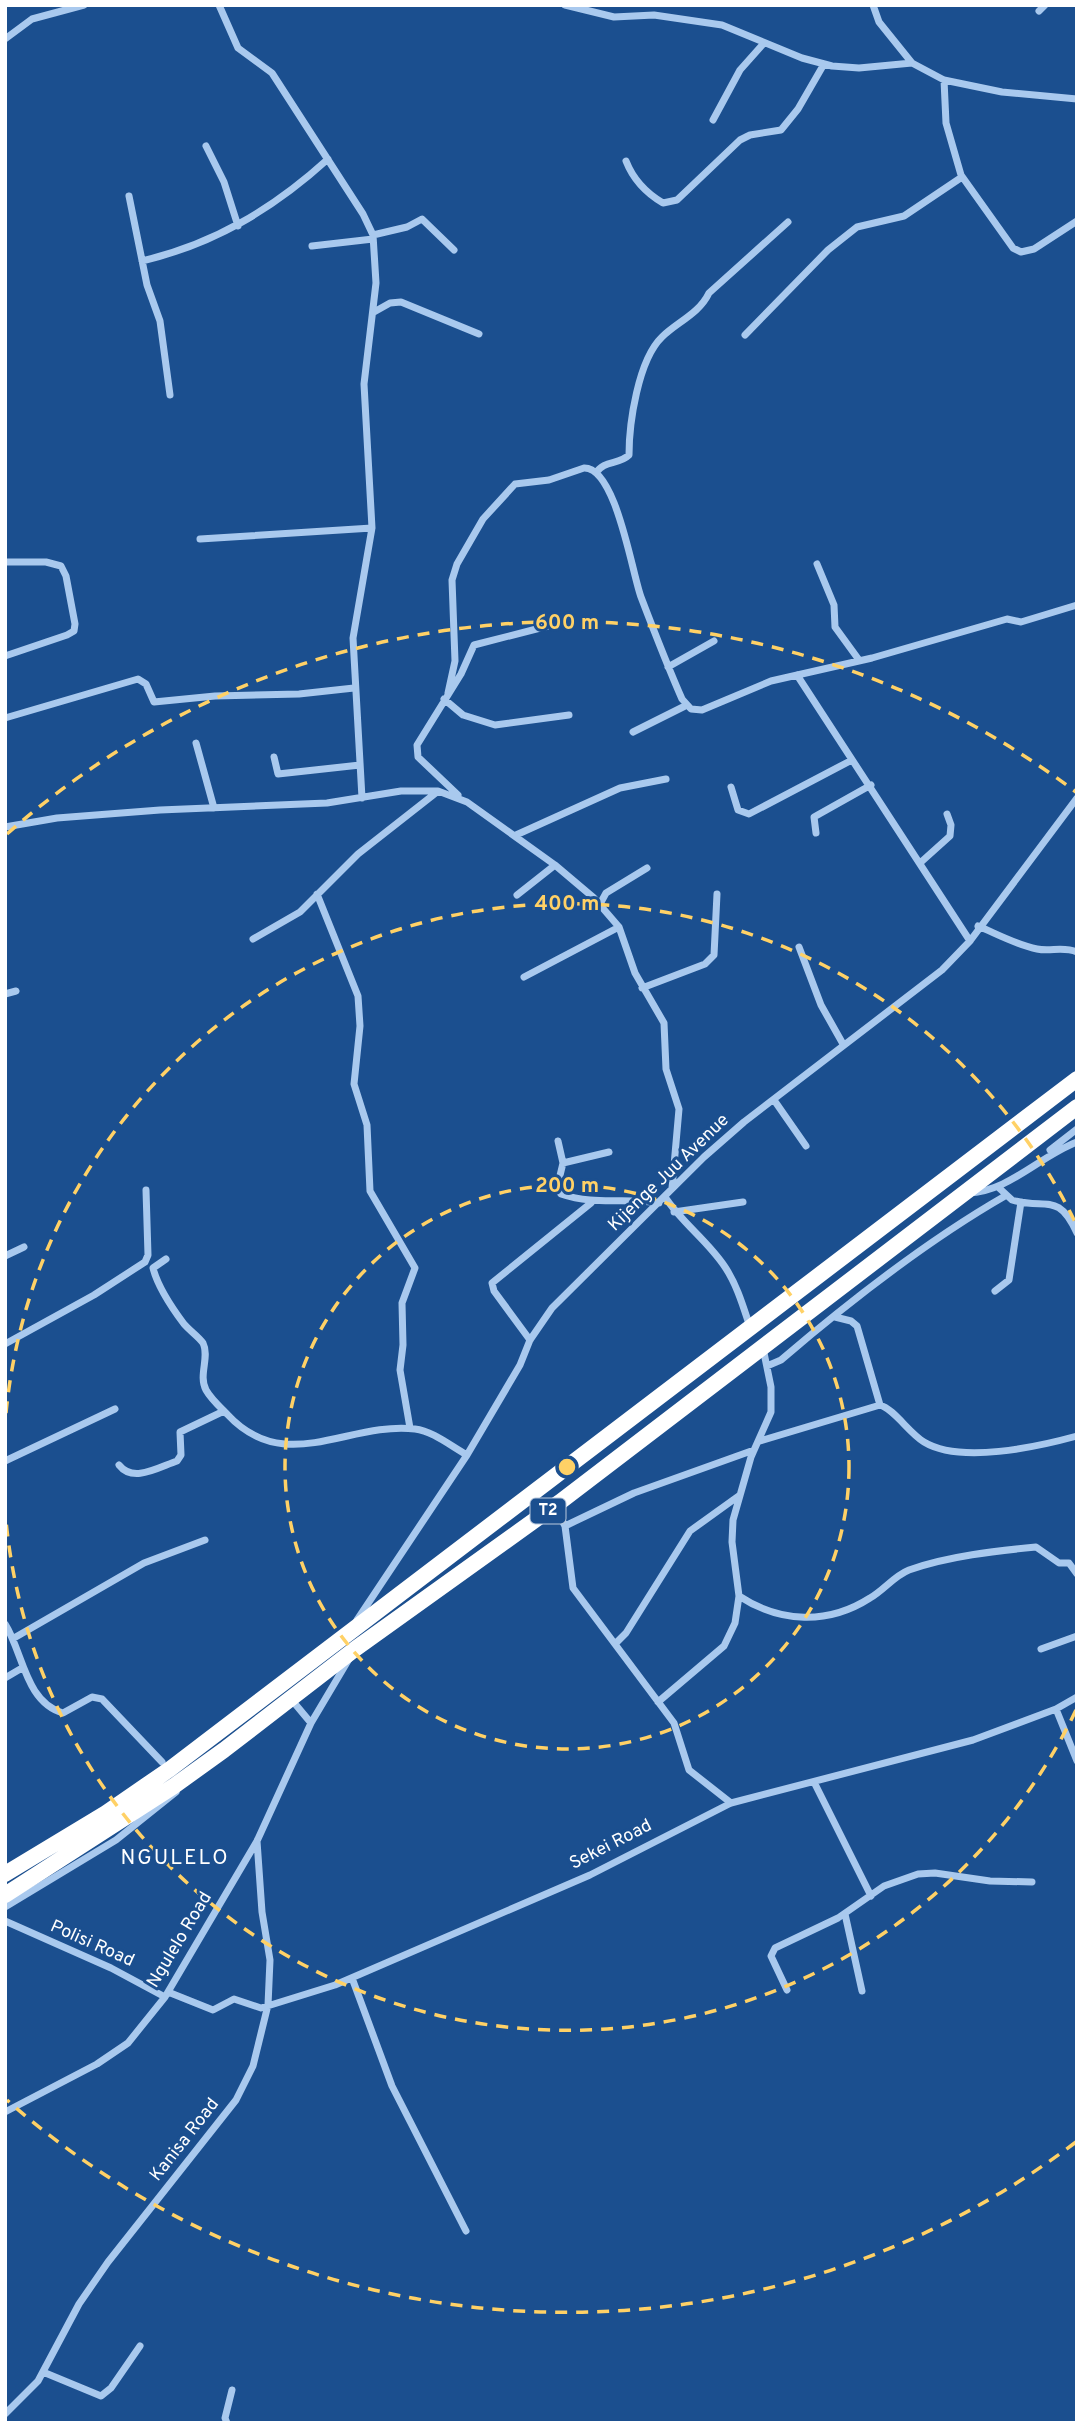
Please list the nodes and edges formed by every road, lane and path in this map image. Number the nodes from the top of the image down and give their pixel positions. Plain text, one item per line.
1 (84, 5) edge
2 (219, 5) edge
3 (565, 5) edge
4 (648, 5) edge
5 (873, 5) edge
6 (654, 15) junction
7 (5, 39) edge
8 (764, 43) junction
9 (912, 63) junction
10 (824, 64) junction
11 (944, 80) junction
12 (1077, 99) edge
13 (713, 120) dead end
14 (206, 146) dead end
15 (328, 159) junction
16 (625, 161) dead end
17 (962, 177) junction
18 (129, 196) dead end
19 (1077, 221) edge
20 (788, 222) dead end
21 (238, 226) junction
22 (373, 237) junction
23 (312, 246) dead end
24 (454, 250) dead end
25 (142, 261) junction
26 (374, 313) junction
27 (479, 334) dead end
28 (745, 335) dead end
29 (170, 396) dead end
30 (596, 473) junction
31 (372, 528) junction
32 (200, 539) dead end
33 (5, 562) edge
34 (817, 564) dead end
35 (1077, 606) edge
36 (548, 626) dead end
37 (714, 640) dead end
38 (5, 656) edge
39 (859, 660) junction
40 (668, 667) junction
41 (797, 676) junction
42 (354, 688) junction
43 (446, 696) junction
44 (685, 706) junction
45 (569, 715) dead end
46 (5, 718) edge
47 (633, 733) dead end
48 (196, 743) dead end
49 (274, 757) dead end
50 (852, 760) junction
51 (360, 765) junction
52 (666, 779) dead end
53 (871, 786) junction
54 (731, 787) dead end
55 (438, 792) junction
56 (362, 797) junction
57 (1077, 798) edge
58 (467, 802) junction
59 (214, 808) junction
60 (947, 814) dead end
61 (5, 827) edge
62 (816, 833) dead end
63 (516, 835) junction
64 (920, 863) junction
65 (555, 865) junction
66 (647, 868) dead end
67 (317, 894) junction
68 (717, 894) dead end
69 (517, 895) dead end
70 (600, 904) junction
71 (978, 926) junction
72 (619, 928) junction
73 (253, 939) dead end
74 (970, 941) junction
75 (799, 947) dead end
76 (1077, 952) edge
77 (524, 977) dead end
78 (642, 988) junction
79 (16, 991) dead end
80 (5, 994) edge
81 (843, 1044) junction
82 (1077, 1079) edge
83 (774, 1100) junction
84 (1077, 1107) edge
85 (1077, 1129) edge
86 (558, 1141) dead end
87 (1077, 1142) edge
88 (806, 1146) dead end
89 (609, 1152) dead end
90 (563, 1163) junction
91 (1028, 1167) junction
92 (998, 1186) junction
93 (673, 1189) junction
94 (146, 1190) dead end
95 (964, 1194) junction
96 (1005, 1196) junction
97 (662, 1200) junction
98 (743, 1202) dead end
99 (1021, 1202) junction
100 (591, 1203) junction
101 (674, 1212) junction
102 (1077, 1233) edge
103 (24, 1247) dead end
104 (5, 1256) edge
105 (166, 1259) dead end
106 (995, 1291) dead end
107 (835, 1317) junction
108 (750, 1327) junction
109 (530, 1340) junction
110 (5, 1344) edge
111 (763, 1348) junction
112 (767, 1366) junction
113 (880, 1405) junction
114 (115, 1409) dead end
115 (224, 1411) junction
116 (410, 1428) junction
117 (1077, 1436) edge
118 (760, 1441) junction
119 (754, 1450) junction
120 (467, 1455) junction
121 (5, 1461) edge
122 (118, 1465) dead end
123 (547, 1480) junction
124 (740, 1494) junction
125 (557, 1504) junction
126 (495, 1520) junction
127 (565, 1526) junction
128 (205, 1540) dead end
129 (508, 1540) junction
130 (1077, 1574) edge
131 (739, 1596) junction
132 (5, 1624) edge
133 (350, 1629) junction
134 (1077, 1636) edge
135 (14, 1638) junction
136 (615, 1644) junction
137 (355, 1649) junction
138 (1041, 1649) dead end
139 (22, 1668) junction
140 (5, 1678) edge
141 (1077, 1697) edge
142 (291, 1698) junction
143 (658, 1702) junction
144 (1056, 1709) junction
145 (311, 1723) junction
146 (224, 1749) junction
147 (1077, 1761) edge
148 (162, 1762) dead end
149 (814, 1782) junction
150 (731, 1803) junction
151 (257, 1841) junction
152 (5, 1874) edge
153 (1032, 1882) dead end
154 (5, 1895) edge
155 (871, 1896) junction
156 (5, 1907) edge
157 (845, 1914) junction
158 (5, 1921) edge
159 (352, 1978) junction
160 (787, 1990) dead end
161 (862, 1991) dead end
162 (167, 1995) junction
163 (268, 2005) junction
164 (5, 2112) edge
165 (466, 2231) dead end
166 (140, 2347) dead end
167 (43, 2372) junction
168 (232, 2390) dead end
169 (5, 2414) edge
170 (228, 2423) edge

1 - 7 street
2 - 15 street
3 - 6 street
4 - 6 street
5 - 9 street
6 - 8 street
8 - 10 street
8 - 13 street
9 - 10 street
9 - 11 street
10 - 16 street
11 - 12 street
11 - 17 street
14 - 21 street
15 - 21 street
15 - 22 street
17 - 19 street
17 - 28 street
18 - 25 street
20 - 30 street
21 - 25 street
22 - 23 street
22 - 24 street
22 - 26 street
25 - 29 street
26 - 27 street
26 - 31 street
30 - 40 street
30 - 43 street
31 - 32 street
31 - 42 street
33 - 38 street
34 - 39 street
35 - 39 street
36 - 43 street
37 - 40 street
39 - 41 street
40 - 44 street
41 - 44 street
41 - 50 street
42 - 46 street
42 - 51 street
43 - 45 street
43 - 58 street
44 - 47 street
48 - 59 street
49 - 51 street
50 - 53 street
50 - 54 street
51 - 56 street
52 - 63 street
53 - 62 street
53 - 64 street
55 - 56 street
55 - 58 street
55 - 67 street
56 - 59 street
57 - 71 street, Kijenge Juu Avenue
58 - 63 street
59 - 61 street
60 - 64 street
63 - 65 street
64 - 74 street
65 - 69 street
65 - 70 street
66 - 70 street
67 - 73 street
67 - 116 street
68 - 78 street
70 - 72 street
71 - 74 street, Kijenge Juu Avenue
71 - 76 street
72 - 77 street
72 - 78 street
74 - 81 street, Kijenge Juu Avenue
75 - 81 street
78 - 93 street
79 - 80 street
81 - 83 street, Kijenge Juu Avenue
82 - 108 highway, T2
83 - 88 street
83 - 93 street, Kijenge Juu Avenue
84 - 95 highway, T2
85 - 91 street
86 - 90 street
87 - 91 street
89 - 90 street
90 - 100 street
91 - 92 street
92 - 95 street
92 - 96 street
93 - 97 street, Kijenge Juu Avenue
94 - 110 street
95 - 111 highway, T2
96 - 99 street
96 - 107 street
97 - 100 street
97 - 101 street
97 - 109 street, Kijenge Juu Avenue
98 - 101 street
99 - 102 street
99 - 106 street
100 - 109 street
101 - 108 street
103 - 104 street
105 - 115 street
107 - 112 street
107 - 113 street
108 - 123 highway, T2
109 - 120 street, Kijenge Juu Avenue
111 - 112 street
111 - 125 highway, T2
112 - 118 street
113 - 117 street
113 - 118 street
114 - 121 street
115 - 116 street
115 - 122 street
116 - 120 street
118 - 119 street
119 - 124 street
119 - 127 street
120 - 133 street, Kijenge Juu Avenue
123 - 125 highway
123 - 126 highway, T2
124 - 131 street
124 - 136 street
125 - 127 street
125 - 129 highway, T2
126 - 129 highway
126 - 133 highway, T2
127 - 136 street
128 - 135 street
129 - 137 highway, T2
130 - 131 street
131 - 143 street
132 - 135 street
133 - 152 highway, T2
134 - 138 street
135 - 139 street
136 - 143 street
137 - 142 highway, T2
137 - 145 street, Ngulelo Road
139 - 140 street
139 - 148 street
141 - 144 street, Sekei Road
142 - 145 street
142 - 146 highway, T2
143 - 150 street
144 - 147 street
144 - 149 street, Sekei Road
145 - 151 street, Ngulelo Road
146 - 154 highway, T2
146 - 156 street
149 - 150 street, Sekei Road
149 - 155 street
150 - 159 street, Sekei Road
151 - 162 street, Ngulelo Road
151 - 163 street, Kanisa Road
153 - 155 street
155 - 157 street
157 - 160 street
157 - 161 street
158 - 162 street, Polisi Road
159 - 163 street, Sekei Road
159 - 165 street
162 - 163 street, Sekei Road
162 - 164 street, Ngulelo Road
163 - 167 street, Kanisa Road
166 - 167 street
167 - 169 street, Kanisa Road
168 - 170 street

